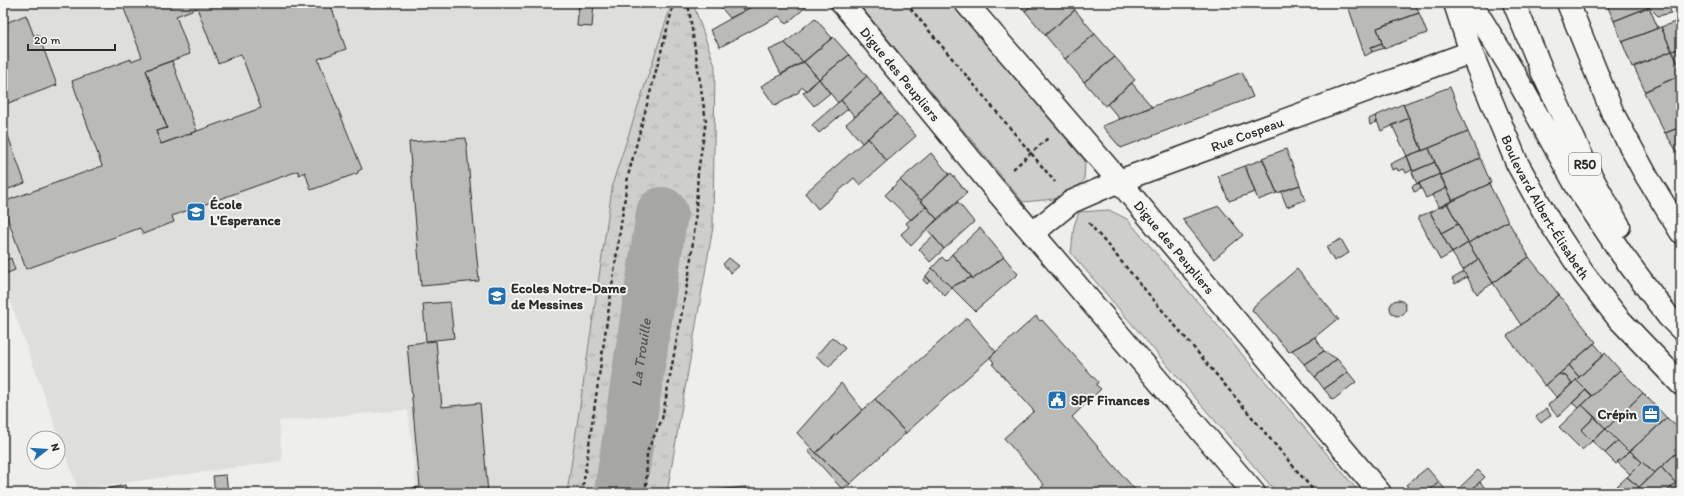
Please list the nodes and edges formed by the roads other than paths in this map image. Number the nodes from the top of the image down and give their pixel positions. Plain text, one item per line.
1 (842, 3) edge
2 (966, 3) edge
3 (1455, 3) edge
4 (1471, 3) edge
5 (1514, 3) edge
6 (1568, 3) edge
7 (1471, 52) junction
8 (1119, 181) junction
9 (1681, 232) edge
10 (1032, 233) junction
11 (1681, 310) edge
12 (1681, 329) edge
13 (1681, 384) edge
14 (1254, 493) edge
15 (1380, 493) edge

1 - 10 main road, Digue des Peupliers
2 - 8 main road, Digue des Peupliers
3 - 7 main road, Boulevard Albert-Élisabeth
4 - 12 main road
5 - 11 main road, R50
6 - 9 main road
7 - 8 main road, Rue Cospeau
7 - 13 main road, Boulevard Albert-Élisabeth
8 - 10 main road, Rue Cospeau
8 - 15 main road, Digue des Peupliers
10 - 14 main road, Digue des Peupliers

